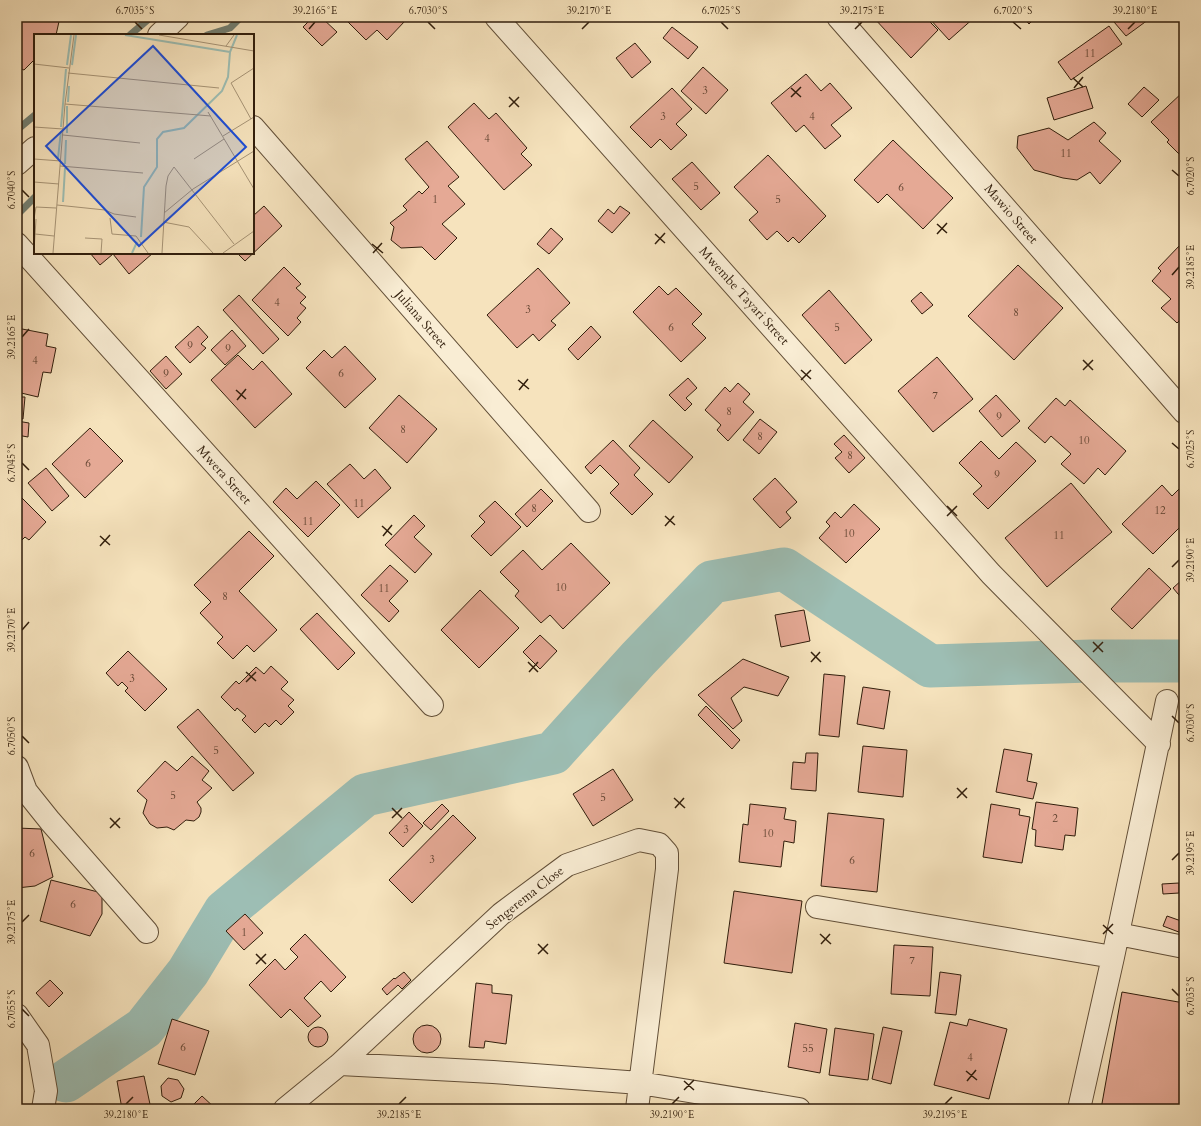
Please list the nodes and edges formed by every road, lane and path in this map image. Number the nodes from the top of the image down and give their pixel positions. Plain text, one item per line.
1 (496, 17) edge
2 (838, 17) edge
3 (254, 128) edge
4 (34, 149) edge
5 (17, 164) edge
6 (17, 244) edge
7 (1184, 412) edge
8 (589, 511) dead end
9 (1167, 701) dead end
10 (432, 705) dead end
11 (1159, 744) junction
12 (17, 767) edge
13 (817, 907) dead end
14 (147, 932) dead end
15 (1118, 934) junction
16 (1184, 947) edge
17 (1113, 957) junction
18 (17, 1015) edge
19 (340, 1064) junction
20 (640, 1083) junction
21 (43, 1109) edge
22 (285, 1109) edge
23 (637, 1109) edge
24 (799, 1109) edge
25 (1079, 1109) edge

1 - 11 street, Mwembe Tayari Street
2 - 7 street, Mawio Street
3 - 8 street, Juliana Street
4 - 5 street
6 - 10 street, Mwera Street
9 - 11 street
11 - 15 street
12 - 14 street
13 - 17 street
15 - 16 street
15 - 17 street
17 - 25 street
18 - 21 street
19 - 20 street
19 - 20 street, Sengerema Close
19 - 22 street, Sengerema Close
20 - 23 street, Sengerema Close
20 - 24 street

